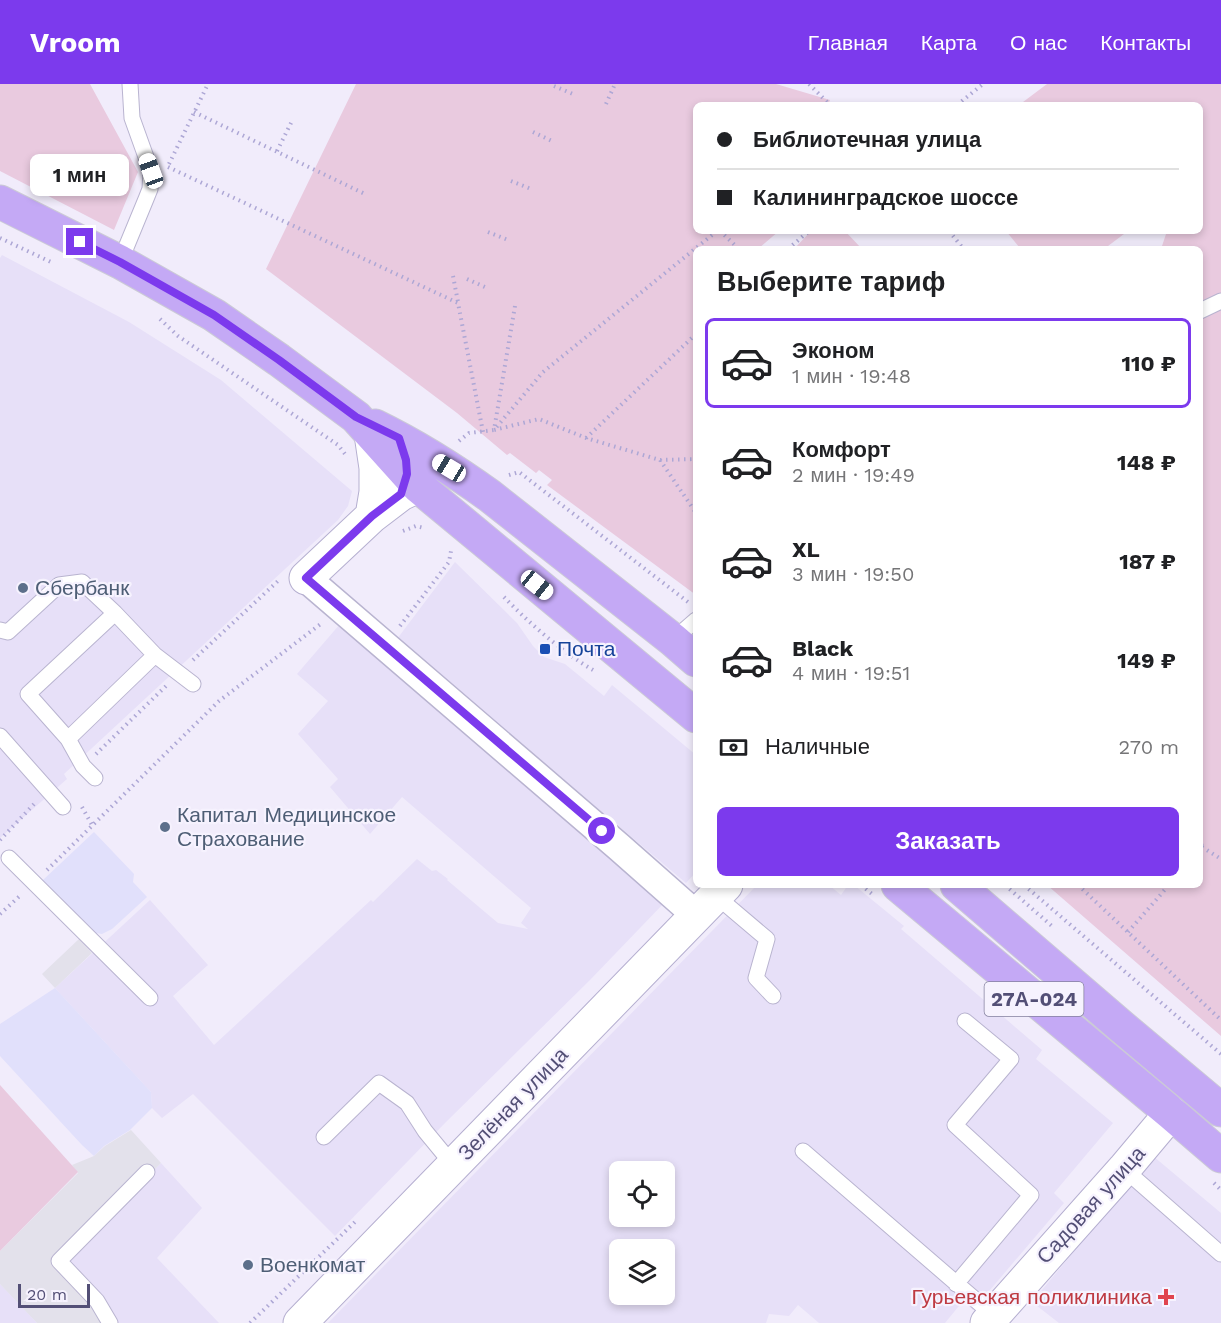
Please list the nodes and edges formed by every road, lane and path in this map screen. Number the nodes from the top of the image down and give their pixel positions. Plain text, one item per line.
1 (130, 84) edge
2 (207, 84) edge
3 (615, 84) edge
4 (809, 84) edge
5 (983, 84) edge
6 (554, 86) dead end
7 (573, 94) dead end
8 (827, 102) edge
9 (961, 102) edge
10 (606, 104) dead end
11 (194, 112) junction
12 (293, 119) dead end
13 (533, 132) dead end
14 (552, 141) dead end
15 (277, 151) junction
16 (168, 167) junction
17 (511, 180) dead end
18 (150, 189) junction
19 (531, 189) dead end
20 (366, 194) dead end
21 (0, 202) edge
22 (488, 232) dead end
23 (715, 234) edge
24 (722, 234) edge
25 (806, 234) edge
26 (952, 234) edge
27 (0, 238) edge
28 (508, 240) dead end
29 (700, 246) edge
30 (736, 246) edge
31 (792, 246) edge
32 (962, 246) edge
33 (693, 252) edge
34 (120, 262) junction
35 (63, 268) dead end
36 (453, 276) dead end
37 (467, 279) dead end
38 (487, 288) dead end
39 (1221, 301) edge
40 (458, 303) junction
41 (515, 306) dead end
42 (1203, 310) edge
43 (154, 314) dead end
44 (693, 337) edge
45 (375, 429) junction
46 (494, 430) junction
47 (483, 432) junction
48 (586, 438) junction
49 (457, 442) dead end
50 (348, 459) dead end
51 (693, 459) edge
52 (660, 460) junction
53 (409, 485) junction
54 (498, 486) junction
55 (693, 509) edge
56 (372, 516) junction
57 (453, 544) dead end
58 (306, 578) joint
59 (693, 606) edge
60 (341, 609) junction
61 (115, 613) junction
62 (0, 630) edge
63 (688, 640) edge
64 (384, 646) junction
65 (155, 655) junction
66 (193, 684) dead end
67 (693, 714) edge
68 (0, 736) edge
69 (68, 739) junction
70 (95, 778) dead end
71 (63, 807) dead end
72 (1203, 849) edge
73 (9, 858) dead end
74 (1221, 859) edge
75 (34, 882) junction
76 (693, 888) edge
77 (694, 888) edge
78 (902, 888) edge
79 (960, 888) edge
80 (1027, 888) edge
81 (1081, 888) edge
82 (1166, 888) edge
83 (712, 898) edge
84 (0, 914) edge
85 (1128, 932) junction
86 (773, 996) dead end
87 (150, 998) dead end
88 (1221, 1020) edge
89 (965, 1021) dead end
90 (1221, 1054) edge
91 (1221, 1110) edge
92 (1171, 1113) junction
93 (324, 1137) dead end
94 (803, 1151) dead end
95 (1221, 1156) edge
96 (453, 1165) junction
97 (1124, 1169) junction
98 (147, 1172) dead end
99 (1221, 1254) edge
100 (956, 1284) junction
101 (990, 1319) edge
102 (110, 1323) edge
103 (300, 1323) edge

1 - 18 lane
2 - 11 path
3 - 10 path
4 - 8 path
5 - 9 path
6 - 7 path
11 - 15 path
11 - 16 path
12 - 15 path
13 - 14 path
15 - 20 path
16 - 18 path
16 - 40 path
17 - 19 path
18 - 34 lane
21 - 34 main road
22 - 28 path
23 - 29 path
24 - 30 path
25 - 31 path
26 - 32 path
27 - 35 path
33 - 46 path
34 - 45 main road
36 - 40 path
37 - 38 path
39 - 42 lane
40 - 47 path
41 - 46 path
43 - 50 path
44 - 48 path
45 - 53 street
45 - 54 main road
45 - 56 street
46 - 47 path
46 - 48 path
47 - 49 path
48 - 52 path
51 - 52 path
52 - 55 path
53 - 54 main road
53 - 56 street
53 - 67 main road
54 - 59 path
54 - 63 main road
56 - 58 street
57 - 64 path
58 - 60 street
60 - 64 street
60 - 75 path
61 - 62 lane
61 - 65 lane
61 - 69 lane
64 - 76 street
65 - 66 lane
65 - 69 lane
68 - 71 lane
69 - 70 lane
72 - 74 path
73 - 75 lane
75 - 84 path
75 - 87 lane
77 - 83 street
78 - 92 main road, 27А-024
79 - 91 main road, 27А-024
80 - 90 path
81 - 85 path
82 - 85 path
83 - 86 lane
83 - 96 street, Зелёная улица
85 - 88 path
89 - 100 lane
92 - 95 main road, 27А-024
92 - 97 street, Садовая улица
93 - 96 lane
94 - 100 lane
96 - 103 street, Зелёная улица
97 - 99 lane
97 - 101 street, Садовая улица
98 - 102 lane
100 - 101 lane

